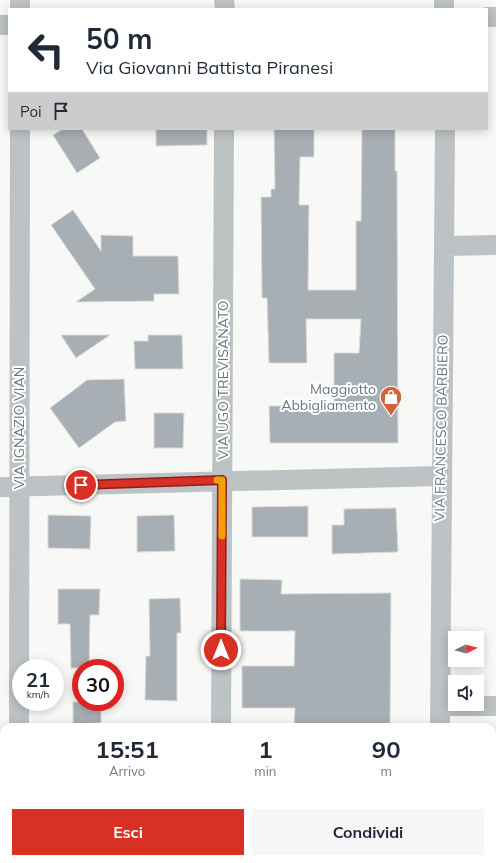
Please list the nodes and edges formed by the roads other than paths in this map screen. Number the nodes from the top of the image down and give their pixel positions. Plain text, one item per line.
1 (20, 130) edge
2 (224, 130) edge
3 (445, 130) edge
4 (496, 245) edge
5 (445, 246) junction
6 (440, 476) junction
7 (222, 480) junction
8 (9, 487) edge
9 (440, 706) junction
10 (496, 706) edge
11 (18, 723) edge
12 (221, 723) edge
13 (440, 723) edge

1 - 8 street, VIA IGNAZIO VIAN
2 - 7 street, VIA UGO TREVISANATO
3 - 5 street, VIA FRANCESCO BARBIERO
4 - 5 street
5 - 6 street, VIA FRANCESCO BARBIERO
6 - 7 street
6 - 9 street, VIA FRANCESCO BARBIERO
7 - 8 street
7 - 12 street, VIA UGO TREVISANATO
8 - 11 street, VIA IGNAZIO VIAN
9 - 10 street
9 - 13 street, VIA FRANCESCO BARBIERO

